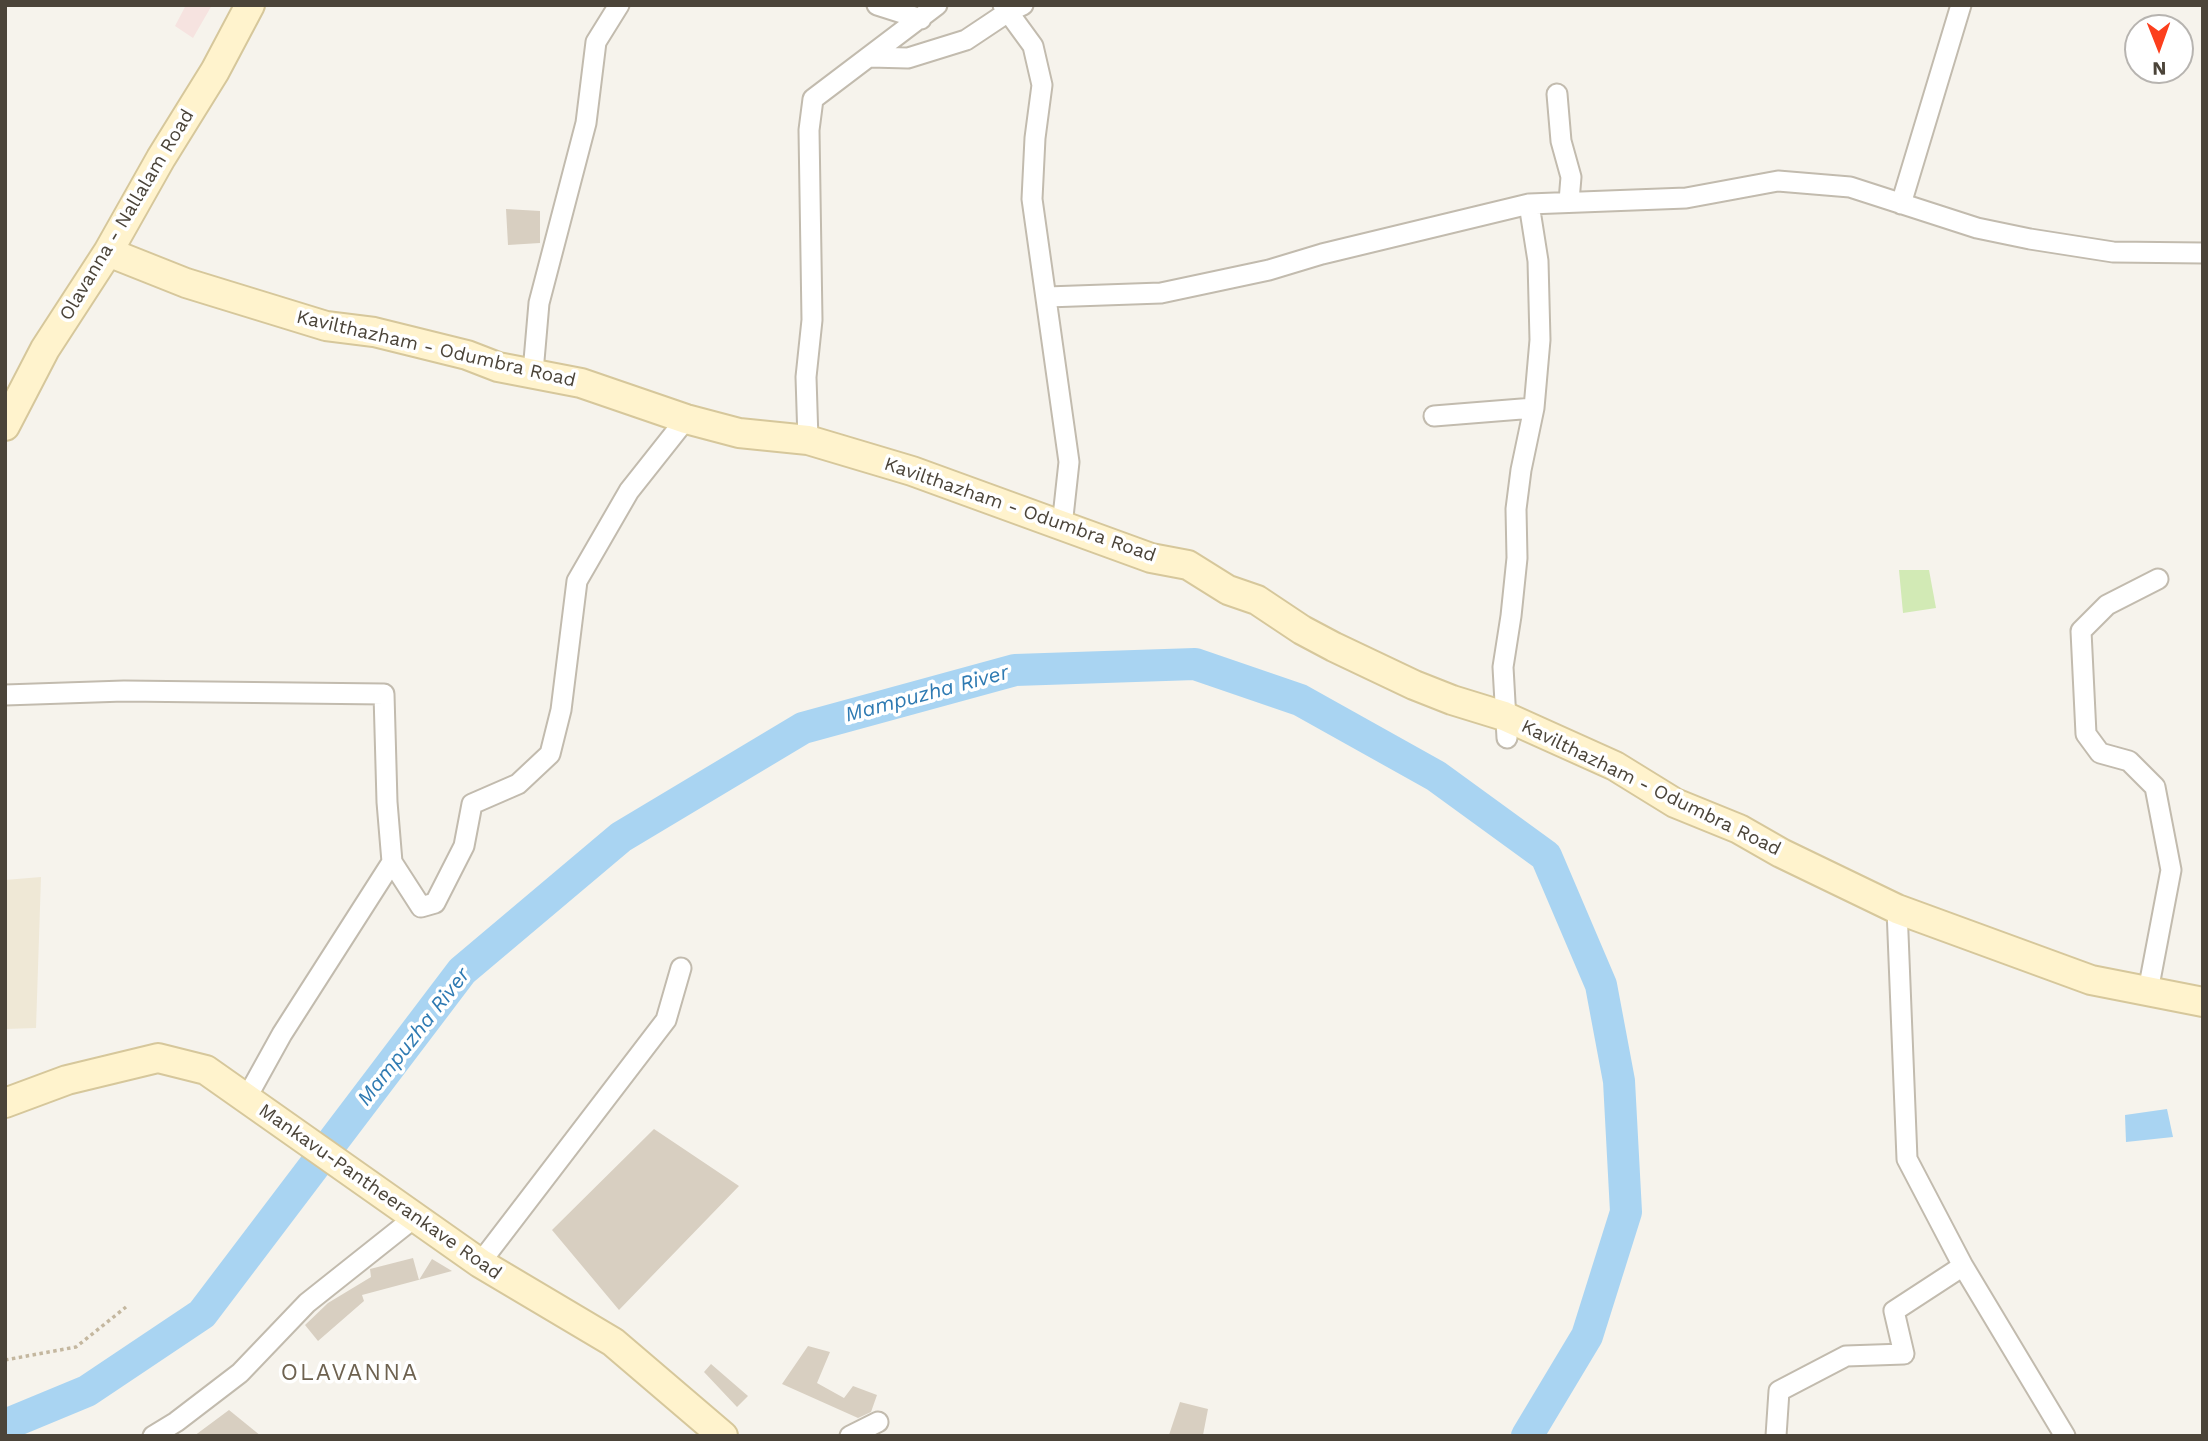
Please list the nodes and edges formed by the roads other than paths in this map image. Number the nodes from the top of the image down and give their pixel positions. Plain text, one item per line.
1 (250, 5) edge
2 (619, 5) edge
3 (877, 5) edge
4 (937, 5) edge
5 (1961, 5) edge
6 (1011, 8) edge
7 (921, 19) junction
8 (870, 57) junction
9 (1557, 94) dead end
10 (1569, 201) junction
11 (1529, 204) junction
12 (1901, 204) junction
13 (108, 252) junction
14 (2203, 253) edge
15 (1046, 297) junction
16 (533, 372) junction
17 (1534, 408) junction
18 (1434, 416) dead end
19 (686, 419) junction
20 (5, 426) edge
21 (808, 440) junction
22 (1062, 526) junction
23 (2158, 579) dead end
24 (5, 695) edge
25 (1506, 727) junction
26 (392, 862) junction
27 (1897, 909) junction
28 (681, 968) dead end
29 (2148, 991) junction
30 (2203, 1002) edge
31 (246, 1099) junction
32 (5, 1103) edge
33 (414, 1218) junction
34 (480, 1263) junction
35 (1963, 1266) junction
36 (878, 1422) dead end
37 (153, 1436) edge
38 (723, 1436) edge
39 (850, 1436) edge
40 (1776, 1436) edge
41 (2066, 1436) edge

1 - 13 main road, Olavanna - Nallalam Road
2 - 16 street
3 - 7 street
4 - 7 street
5 - 12 street
6 - 8 street
6 - 15 street
7 - 8 street
8 - 21 street
9 - 10 street
10 - 11 street
10 - 12 street
11 - 15 street
11 - 17 street
12 - 14 street
13 - 16 main road, Kavilthazham - Odumbra Road
13 - 20 main road, Olavanna - Nallalam Road
15 - 22 street
16 - 19 main road, Kavilthazham - Odumbra Road
17 - 18 street
17 - 25 street
19 - 21 main road, Kavilthazham - Odumbra Road
19 - 26 street
21 - 22 main road, Kavilthazham - Odumbra Road
22 - 25 main road, Kavilthazham - Odumbra Road
23 - 29 street
24 - 26 street
25 - 27 main road, Kavilthazham - Odumbra Road
26 - 31 street
27 - 29 main road, Kavilthazham - Odumbra Road
27 - 35 street
28 - 34 street
29 - 30 main road, Kavilthazham - Odumbra Road
31 - 32 main road, Mankavu-Pantheerankave Road
31 - 33 main road, Mankavu-Pantheerankave Road
33 - 34 main road, Mankavu-Pantheerankave Road
33 - 37 street
34 - 38 main road, Mankavu-Pantheerankave Road
35 - 40 street
35 - 41 street
36 - 39 street

